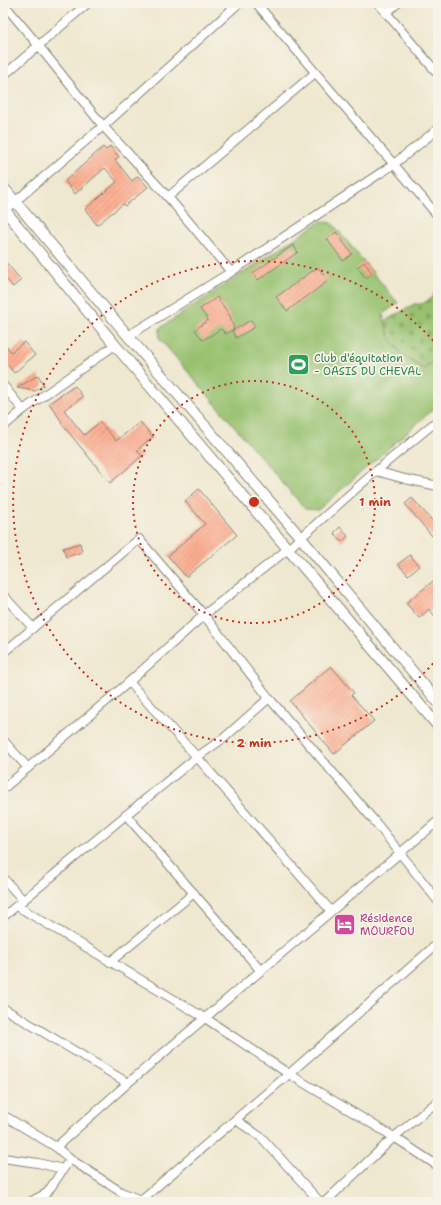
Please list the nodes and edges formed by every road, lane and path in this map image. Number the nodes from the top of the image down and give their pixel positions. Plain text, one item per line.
1 (3, 3) edge
2 (88, 3) edge
3 (239, 3) edge
4 (256, 3) edge
5 (378, 3) edge
6 (398, 3) edge
7 (386, 13) junction
8 (38, 45) junction
9 (316, 74) junction
10 (438, 74) edge
11 (3, 76) edge
12 (103, 126) junction
13 (438, 129) edge
14 (394, 164) junction
15 (3, 187) edge
16 (168, 197) junction
17 (16, 202) junction
18 (4, 210) edge
19 (438, 216) edge
20 (231, 272) junction
21 (128, 336) junction
22 (115, 345) junction
23 (3, 385) edge
24 (23, 410) junction
25 (438, 420) edge
26 (3, 427) edge
27 (376, 471) junction
28 (438, 486) edge
29 (301, 538) junction
30 (288, 549) junction
31 (3, 595) edge
32 (204, 615) junction
33 (33, 628) junction
34 (3, 653) edge
35 (128, 682) junction
36 (269, 698) junction
37 (438, 702) edge
38 (438, 726) edge
39 (3, 740) edge
40 (198, 758) junction
41 (28, 768) junction
42 (3, 789) edge
43 (126, 815) junction
44 (438, 821) edge
45 (400, 852) junction
46 (3, 878) edge
47 (194, 893) junction
48 (23, 900) junction
49 (438, 901) edge
50 (17, 906) junction
51 (331, 911) junction
52 (3, 917) edge
53 (438, 943) edge
54 (110, 962) junction
55 (261, 971) junction
56 (3, 1008) edge
57 (205, 1018) junction
58 (289, 1074) junction
59 (128, 1083) junction
60 (438, 1101) edge
61 (3, 1115) edge
62 (236, 1120) junction
63 (394, 1137) junction
64 (56, 1147) junction
65 (3, 1158) edge
66 (70, 1159) junction
67 (438, 1166) edge
68 (63, 1169) junction
69 (122, 1192) junction
70 (143, 1201) edge
71 (30, 1202) edge
72 (125, 1202) edge
73 (320, 1202) edge
74 (324, 1202) edge

1 - 8 street
2 - 8 street
3 - 12 street
4 - 9 street
5 - 7 street
6 - 7 street
7 - 10 street
8 - 11 street
8 - 12 street
9 - 14 street
9 - 16 street
12 - 16 street
12 - 17 street
13 - 14 street
14 - 19 street
14 - 20 street
15 - 17 street
16 - 20 street
17 - 18 street
17 - 21 street
18 - 22 street
20 - 21 street
21 - 29 street
22 - 24 street
22 - 30 street
23 - 24 street
24 - 26 street
25 - 27 street
27 - 28 street
27 - 29 street
29 - 30 street
29 - 37 street
30 - 32 street
30 - 38 street
31 - 33 street
32 - 33 street
32 - 35 street
32 - 36 street
33 - 34 street
35 - 40 street
35 - 41 street
36 - 40 street
36 - 45 street
39 - 41 street
40 - 43 street
40 - 51 street
41 - 42 street
43 - 47 street
43 - 48 street
44 - 45 street
45 - 49 street
45 - 51 street
46 - 48 street
47 - 54 street
47 - 55 street
48 - 50 street
50 - 52 street
50 - 54 street
51 - 55 street
53 - 58 street
54 - 57 street
55 - 57 street
56 - 59 street
57 - 58 street
57 - 59 street
58 - 62 street
58 - 63 street
59 - 64 street
60 - 63 street
61 - 64 street
62 - 70 street
62 - 73 street
63 - 67 street
63 - 74 street
64 - 66 street
65 - 68 street
66 - 68 street
66 - 69 street
68 - 71 street
69 - 70 street
69 - 72 street

